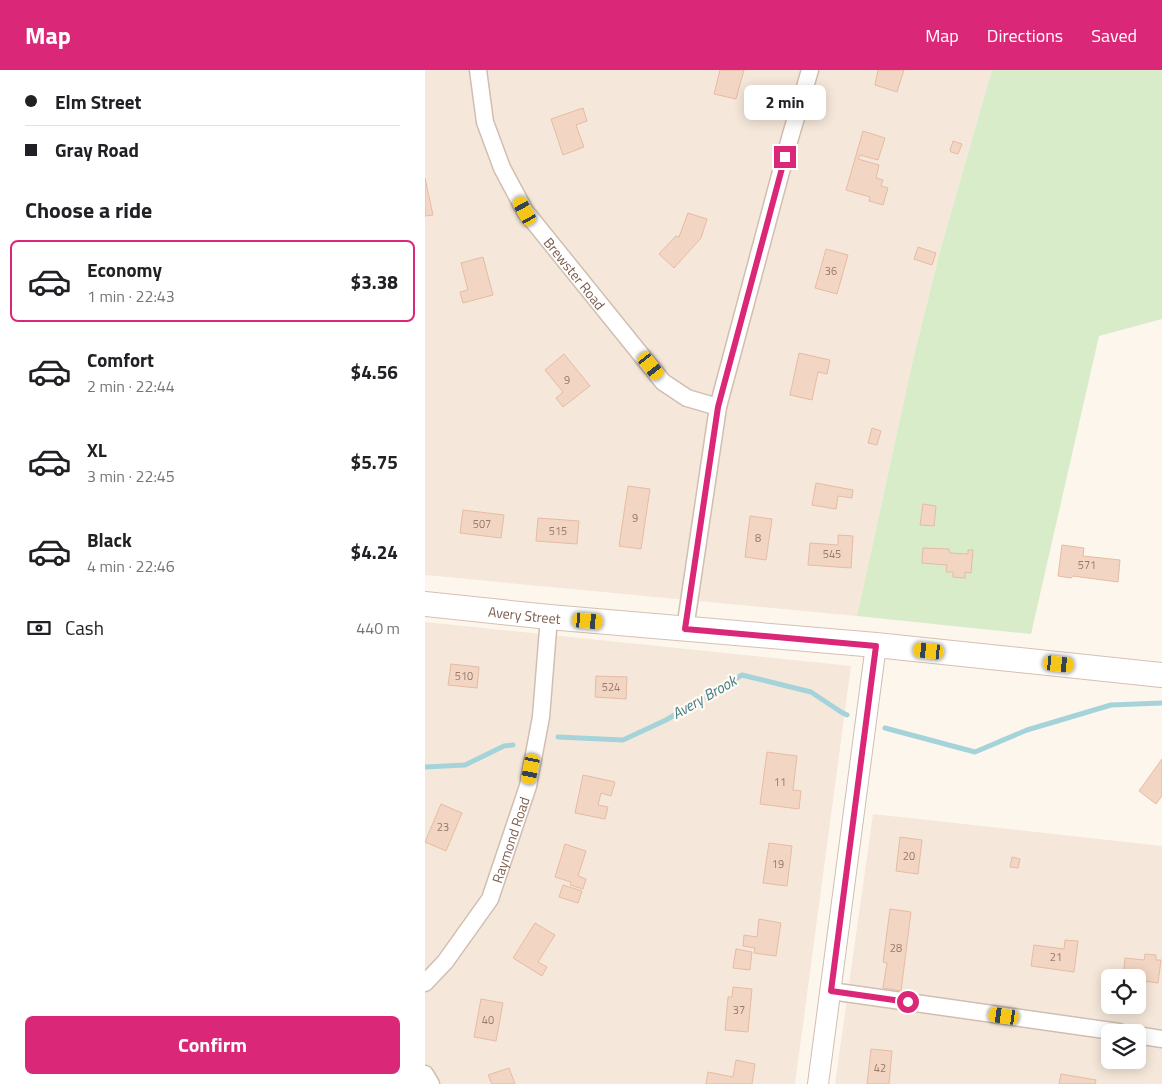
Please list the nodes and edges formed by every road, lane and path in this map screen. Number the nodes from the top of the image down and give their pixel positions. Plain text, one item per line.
1 (478, 70) edge
2 (810, 70) edge
3 (718, 407) junction
4 (425, 604) edge
5 (549, 617) junction
6 (685, 629) junction
7 (876, 646) junction
8 (1162, 675) edge
9 (425, 983) edge
10 (831, 991) junction
11 (1101, 1029) edge
12 (1146, 1036) edge
13 (1162, 1039) edge
14 (425, 1074) edge
15 (431, 1084) edge
16 (818, 1084) edge

1 - 3 street, Brewster Road
2 - 3 street
3 - 6 street
4 - 5 main road, Avery Street
5 - 6 main road, Avery Street
5 - 9 street, Raymond Road
6 - 7 main road, Avery Street
7 - 8 main road, Avery Street
7 - 10 street
10 - 11 street
10 - 16 street
12 - 13 street
14 - 15 street

